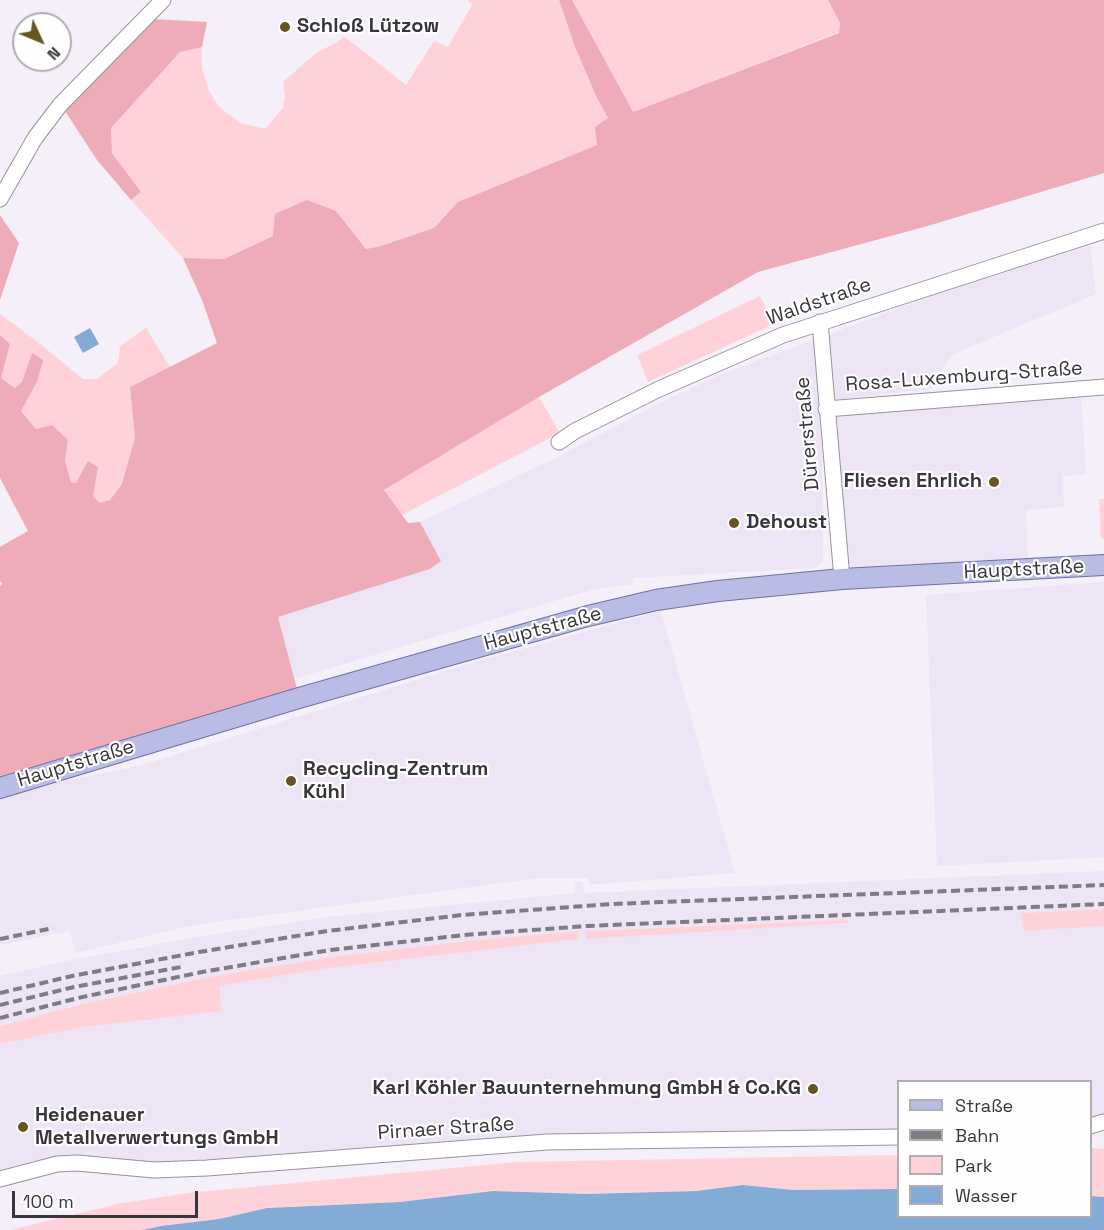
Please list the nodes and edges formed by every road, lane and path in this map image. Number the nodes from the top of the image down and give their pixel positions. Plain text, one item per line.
1 (163, 0) edge
2 (0, 199) edge
3 (1104, 231) edge
4 (820, 322) junction
5 (1104, 387) edge
6 (826, 409) junction
7 (559, 442) dead end
8 (1104, 566) edge
9 (842, 579) junction
10 (0, 788) edge
11 (897, 1137) edge
12 (0, 1179) edge

1 - 2 street
3 - 4 street, Waldstraße
4 - 6 street, Dürerstraße
4 - 7 street, Waldstraße
5 - 6 street, Rosa-Luxemburg-Straße
6 - 9 street, Dürerstraße
8 - 9 main road, Hauptstraße
9 - 10 main road, Hauptstraße
11 - 12 street, Pirnaer Straße

